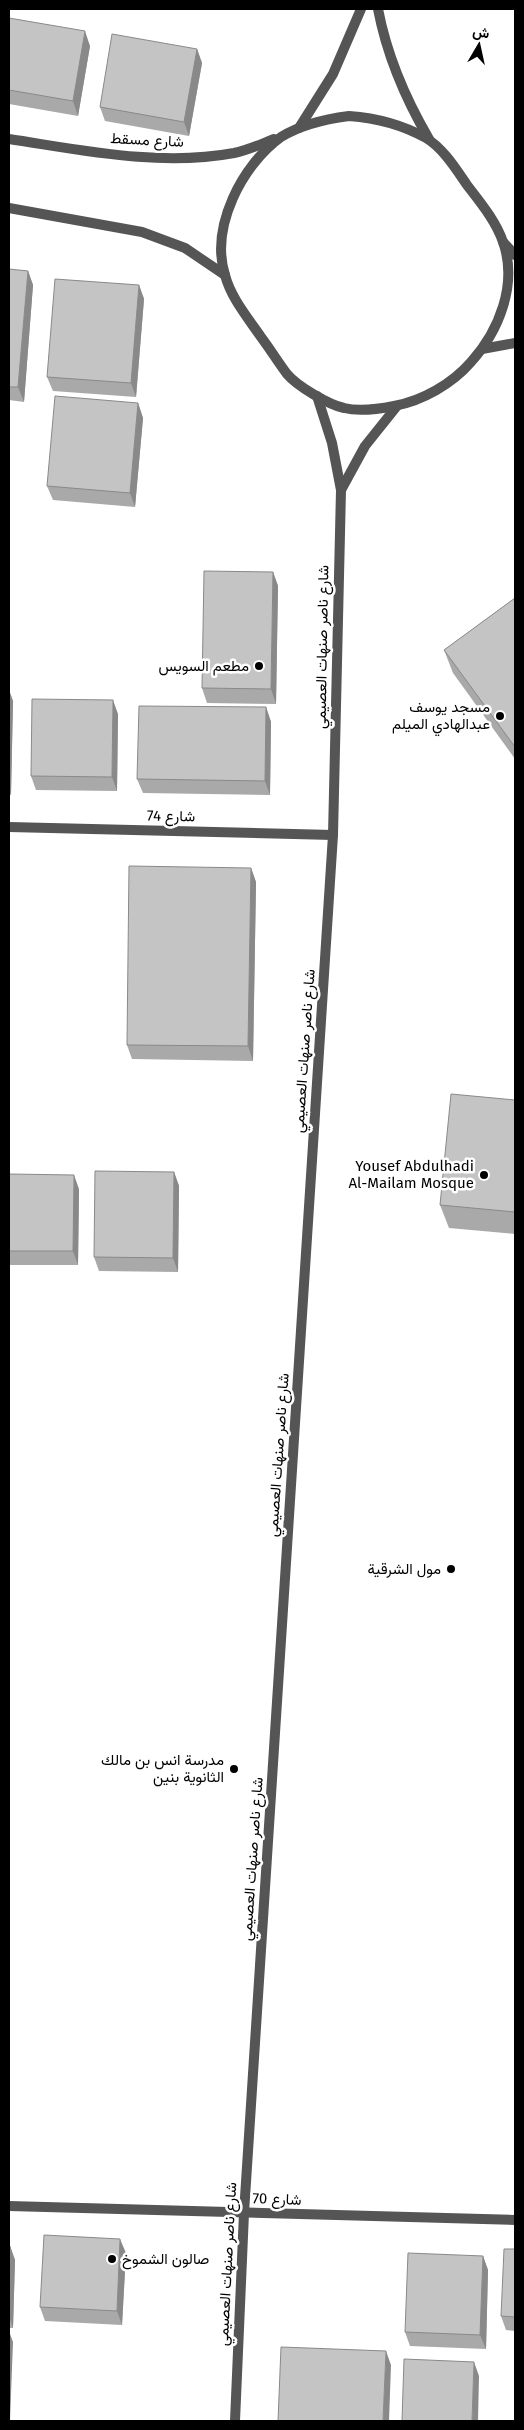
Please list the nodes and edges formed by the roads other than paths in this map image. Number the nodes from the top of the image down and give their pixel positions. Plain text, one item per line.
1 (361, 9) edge
2 (378, 9) edge
3 (299, 128) junction
4 (282, 137) junction
5 (9, 138) edge
6 (429, 139) junction
7 (9, 208) edge
8 (503, 242) junction
9 (515, 255) edge
10 (225, 275) junction
11 (515, 343) edge
12 (482, 349) junction
13 (317, 396) junction
14 (397, 406) junction
15 (341, 490) junction
16 (9, 827) edge
17 (333, 835) junction
18 (9, 2206) edge
19 (244, 2213) junction
20 (515, 2220) edge
21 (235, 2421) edge

1 - 3 street
2 - 6 street
3 - 4 street
3 - 6 street
4 - 5 street, شارع مسقط
4 - 10 street
6 - 8 street
7 - 10 street
8 - 9 street
8 - 12 street
10 - 13 street
11 - 12 street
12 - 14 street
13 - 14 street
13 - 15 street, شارع ناصر صنهات العصيمي
14 - 15 street, شارع ناصر صنهات العصيمي
15 - 17 street, شارع ناصر صنهات العصيمي
16 - 17 street, شارع 74
17 - 19 street, شارع ناصر صنهات العصيمي
18 - 19 street, شارع 70
19 - 20 street, شارع 70
19 - 21 street, شارع ناصر صنهات العصيمي

